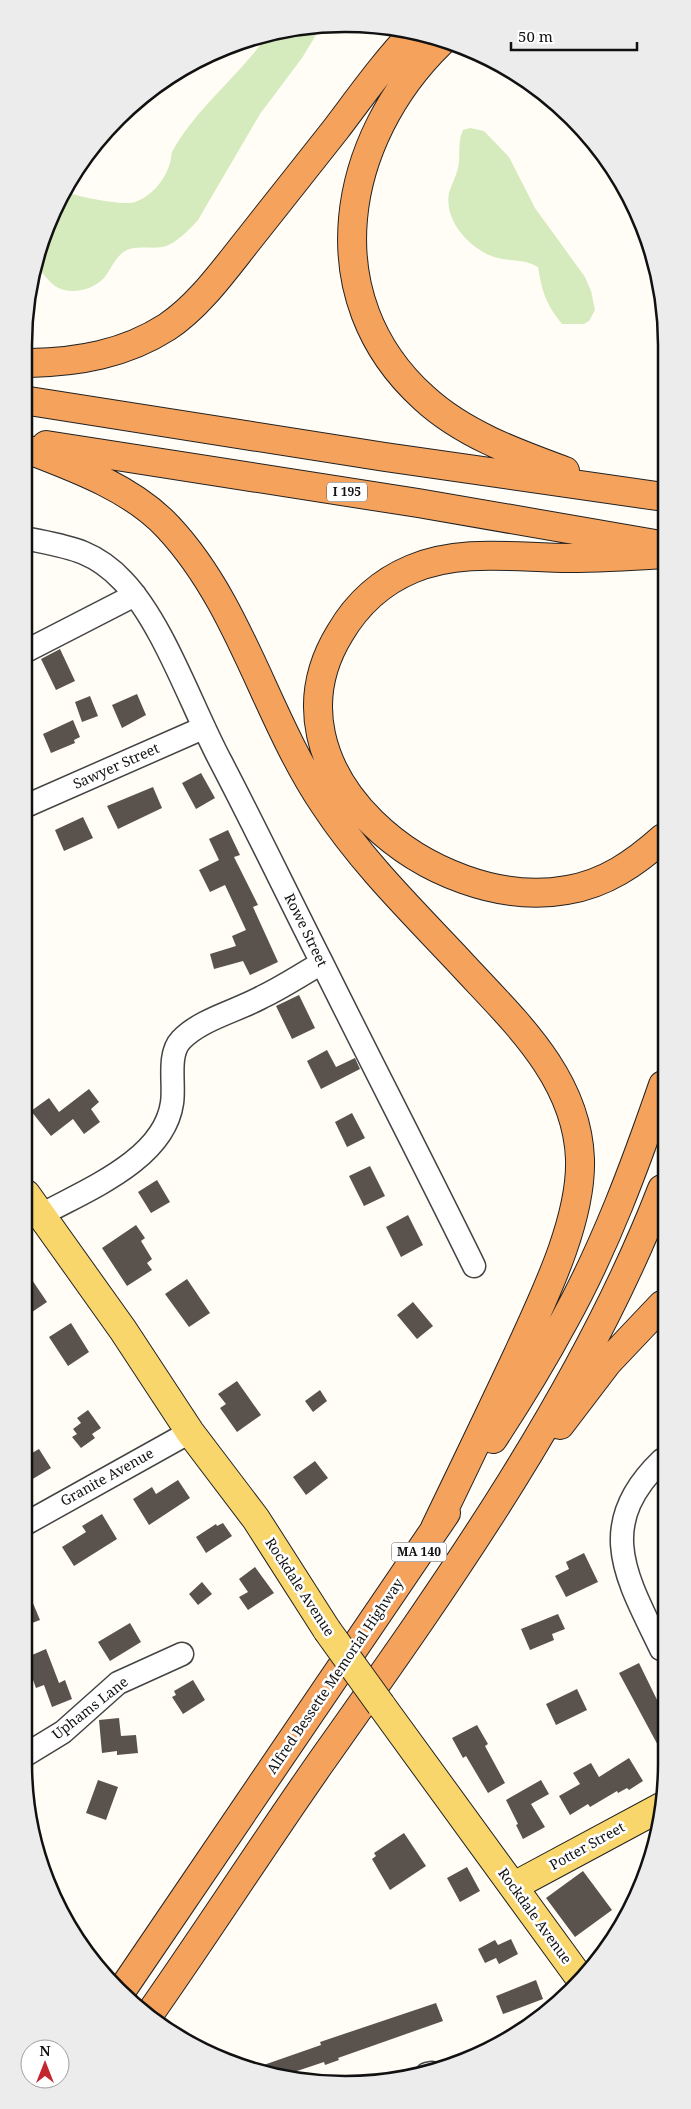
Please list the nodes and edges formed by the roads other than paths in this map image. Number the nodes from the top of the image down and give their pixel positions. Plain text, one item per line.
1 (408, 39) edge
2 (437, 46) edge
3 (32, 363) edge
4 (32, 401) edge
5 (32, 442) edge
6 (32, 451) edge
7 (633, 492) junction
8 (658, 496) edge
9 (32, 540) edge
10 (658, 545) edge
11 (658, 554) edge
12 (134, 595) junction
13 (32, 648) edge
14 (203, 728) junction
15 (32, 803) edge
16 (658, 843) edge
17 (322, 963) junction
18 (658, 1098) edge
19 (658, 1199) edge
20 (33, 1204) edge
21 (474, 1266) dead end
22 (658, 1309) edge
23 (190, 1432) junction
24 (658, 1465) edge
25 (496, 1504) junction
26 (32, 1520) edge
27 (435, 1528) junction
28 (658, 1643) edge
29 (182, 1654) dead end
30 (32, 1753) edge
31 (655, 1811) edge
32 (514, 1886) junction
33 (577, 1974) edge
34 (125, 1986) edge
35 (152, 2010) edge

1 - 3 highway
2 - 7 highway
4 - 7 highway
5 - 10 highway, I 195
6 - 27 highway
7 - 8 highway
9 - 12 street, Rowe Street
11 - 16 highway
12 - 13 street
12 - 14 street, Rowe Street
14 - 15 street, Sawyer Street
14 - 17 street, Rowe Street
17 - 20 street
17 - 21 street, Rowe Street
18 - 27 highway, Alfred Bessette Memorial Highway / MA 140
19 - 25 highway, MA 140
20 - 23 main road, Rockdale Avenue
22 - 25 highway
23 - 26 street, Granite Avenue
23 - 32 main road, Rockdale Avenue, bridge
24 - 28 street
25 - 35 highway, MA 140
27 - 34 highway, Alfred Bessette Memorial Highway / MA 140
29 - 30 street, Uphams Lane
31 - 32 main road, Potter Street
32 - 33 main road, Rockdale Avenue

